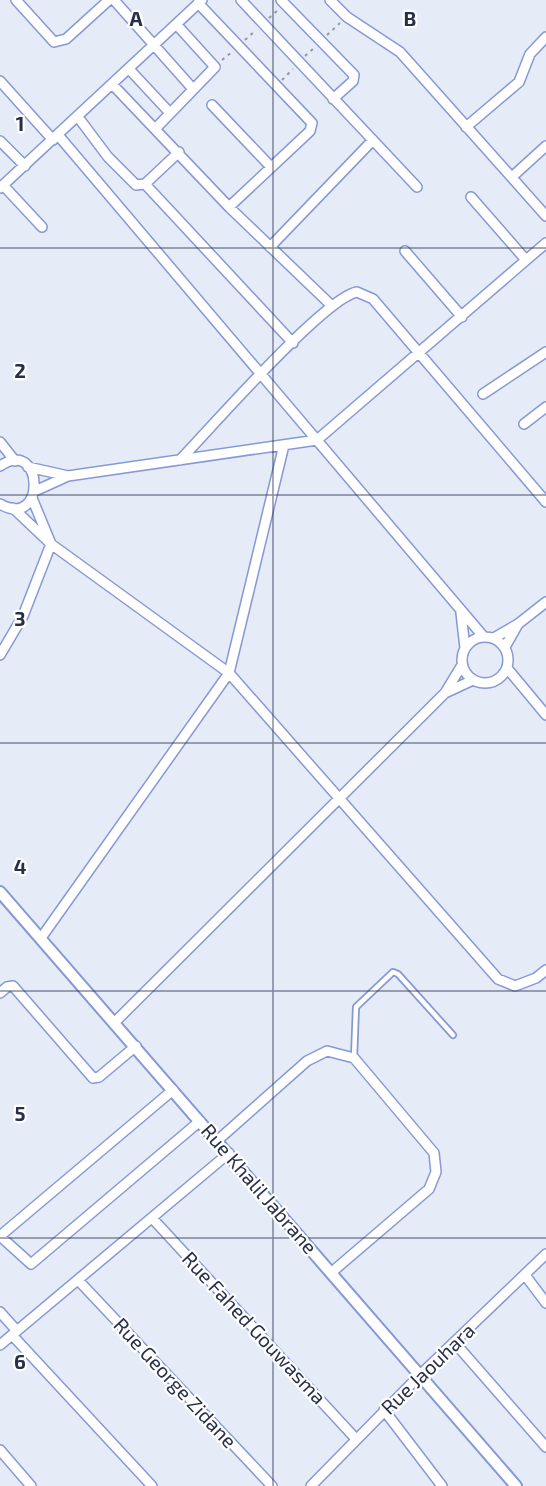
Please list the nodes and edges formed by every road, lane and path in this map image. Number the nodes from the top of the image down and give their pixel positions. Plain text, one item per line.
1 (16, 0) edge
2 (109, 0) edge
3 (114, 0) edge
4 (241, 0) edge
5 (330, 0) edge
6 (200, 2) edge
7 (283, 2) edge
8 (346, 17) junction
9 (263, 23) junction
10 (176, 24) junction
11 (546, 38) edge
12 (321, 41) junction
13 (153, 45) junction
14 (238, 47) junction
15 (299, 63) junction
16 (215, 66) junction
17 (129, 69) junction
18 (0, 81) edge
19 (112, 84) junction
20 (277, 85) junction
21 (193, 89) junction
22 (333, 99) junction
23 (212, 105) dead end
24 (170, 113) junction
25 (78, 117) junction
26 (466, 127) junction
27 (156, 128) junction
28 (55, 137) junction
29 (373, 140) junction
30 (0, 141) edge
31 (546, 146) edge
32 (179, 152) junction
33 (25, 165) junction
34 (271, 167) junction
35 (513, 176) junction
36 (145, 184) junction
37 (2, 186) edge
38 (417, 187) dead end
39 (471, 197) dead end
40 (229, 207) junction
41 (546, 215) edge
42 (42, 227) dead end
43 (546, 243) edge
44 (270, 247) junction
45 (405, 251) dead end
46 (526, 260) junction
47 (332, 306) junction
48 (462, 317) junction
49 (293, 343) junction
50 (418, 352) junction
51 (546, 352) edge
52 (261, 375) junction
53 (483, 394) dead end
54 (546, 407) edge
55 (524, 424) dead end
56 (317, 440) junction
57 (0, 442) edge
58 (284, 445) junction
59 (180, 460) junction
60 (15, 461) junction
61 (0, 466) edge
62 (28, 467) junction
63 (68, 476) junction
64 (34, 495) junction
65 (546, 502) edge
66 (0, 504) edge
67 (13, 508) junction
68 (51, 544) junction
69 (546, 602) edge
70 (461, 613) junction
71 (518, 624) junction
72 (483, 636) junction
73 (494, 638) junction
74 (505, 647) junction
75 (465, 648) junction
76 (0, 655) edge
77 (462, 665) junction
78 (507, 668) junction
79 (229, 673) junction
80 (498, 679) junction
81 (473, 680) junction
82 (520, 685) junction
83 (445, 693) junction
84 (546, 715) edge
85 (339, 799) junction
86 (0, 892) edge
87 (41, 938) junction
88 (546, 970) edge
89 (0, 993) edge
90 (115, 1022) junction
91 (453, 1035) dead end
92 (136, 1046) junction
93 (354, 1058) junction
94 (173, 1090) junction
95 (200, 1121) junction
96 (218, 1140) junction
97 (229, 1153) junction
98 (152, 1218) junction
99 (0, 1236) edge
100 (546, 1254) edge
101 (332, 1272) junction
102 (525, 1275) junction
103 (78, 1280) junction
104 (546, 1303) edge
105 (0, 1312) edge
106 (14, 1333) junction
107 (455, 1343) junction
108 (0, 1345) edge
109 (421, 1374) junction
110 (384, 1410) junction
111 (356, 1439) junction
112 (546, 1447) edge
113 (0, 1450) edge
114 (439, 1482) edge
115 (31, 1486) edge
116 (152, 1486) edge
117 (272, 1486) edge
118 (311, 1486) edge
119 (428, 1486) edge
120 (516, 1486) edge

1 - 2 street
3 - 13 street
4 - 9 street
5 - 8 street
6 - 10 street
6 - 14 street
7 - 9 path
7 - 12 street
8 - 12 path
8 - 26 street
9 - 14 path
9 - 15 street
10 - 13 street
10 - 16 street
11 - 26 street
12 - 15 path
12 - 22 street
13 - 17 street
13 - 21 street
14 - 16 path
14 - 20 street
15 - 20 path
15 - 22 street
16 - 21 street
17 - 19 street
17 - 24 street
18 - 28 street
19 - 25 street
19 - 27 street
20 - 34 street
21 - 24 street
22 - 29 street
23 - 34 street
24 - 27 street
25 - 28 street
25 - 36 street
26 - 35 street
27 - 32 street
28 - 33 street
28 - 52 street
29 - 38 street
29 - 44 street
30 - 33 street
31 - 35 street
32 - 36 street
32 - 40 street
33 - 37 street
34 - 40 street
35 - 41 street
36 - 49 street
37 - 42 street
39 - 46 street
40 - 44 street
43 - 46 street
44 - 47 street
45 - 48 street
46 - 48 street
47 - 49 street
47 - 50 street
48 - 50 street
49 - 52 street
50 - 56 street
50 - 65 street
51 - 53 street
52 - 56 street
52 - 59 street
54 - 55 street
56 - 58 street
56 - 70 street
57 - 60 street
58 - 59 street
58 - 79 street
59 - 63 street
60 - 61 street
60 - 62 street
62 - 63 street
62 - 64 street
63 - 64 street
64 - 67 street
64 - 68 street
66 - 67 street
67 - 68 street
68 - 76 street
68 - 79 street
69 - 71 street
70 - 72 street
70 - 75 street
71 - 73 street
71 - 74 street
72 - 73 street
72 - 75 street
73 - 74 street
74 - 78 street
75 - 77 street
77 - 81 street
77 - 83 street
78 - 80 street
78 - 82 street
79 - 85 street
79 - 87 street
80 - 81 street
80 - 82 street
81 - 83 street
82 - 84 street
83 - 85 street
85 - 88 street
85 - 90 street
86 - 87 street, Rue Khalil Jabrane
87 - 90 street, Rue Khalil Jabrane
89 - 92 street
90 - 92 street, Rue Khalil Jabrane
91 - 93 lane
92 - 94 street, Rue Khalil Jabrane
93 - 96 street
93 - 101 street
94 - 95 street, Rue Khalil Jabrane
94 - 99 street
95 - 96 street, Rue Khalil Jabrane
95 - 99 street
96 - 97 street, Rue Khalil Jabrane
97 - 98 street
97 - 101 street, Rue Khalil Jabrane
98 - 103 street
98 - 111 street, Rue Fahed Gouwasma
100 - 102 street, Rue Jaouhara
101 - 109 street, Rue Khalil Jabrane
102 - 104 street
102 - 107 street, Rue Jaouhara
103 - 106 street
103 - 117 street, Rue George Zidane
105 - 106 street
106 - 108 street
106 - 116 street
107 - 109 street, Rue Jaouhara
107 - 112 street
109 - 110 street, Rue Jaouhara
109 - 120 street, Rue Khalil Jabrane
110 - 111 street, Rue Jaouhara
110 - 114 street
111 - 118 street, Rue Jaouhara
113 - 115 street
114 - 119 street

